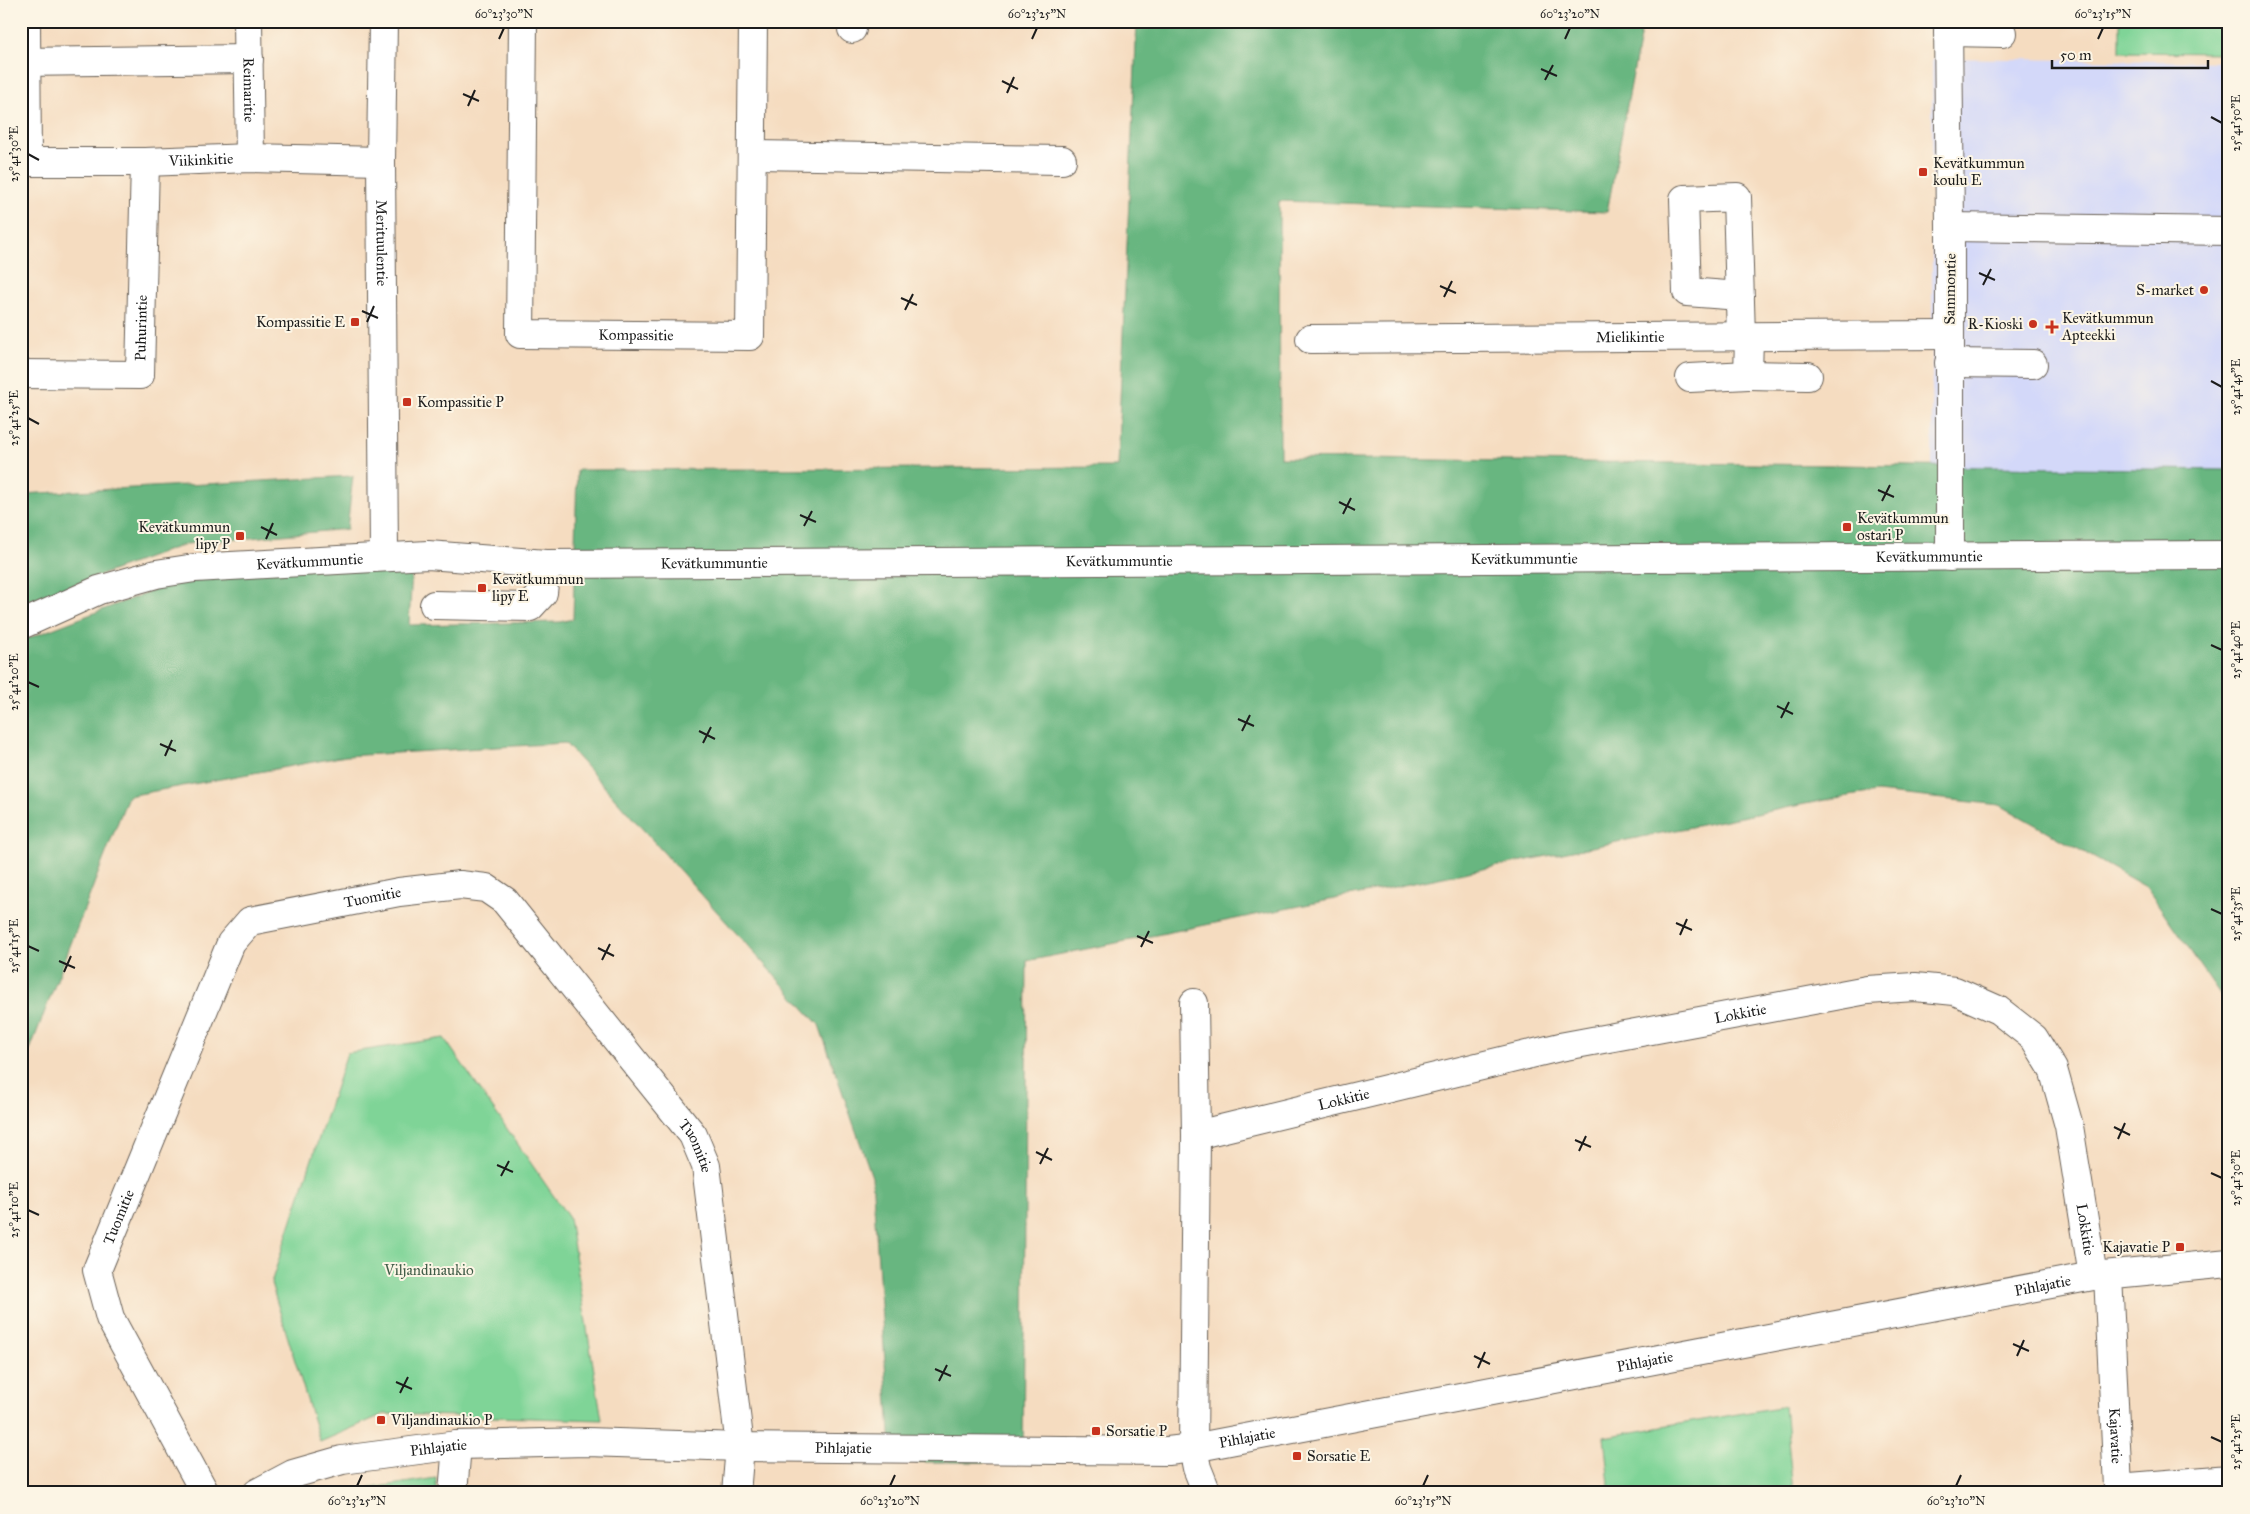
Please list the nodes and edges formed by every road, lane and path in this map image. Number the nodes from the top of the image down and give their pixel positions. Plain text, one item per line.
1 (26, 21) edge
2 (248, 21) edge
3 (383, 21) edge
4 (522, 21) edge
5 (753, 21) edge
6 (1948, 26) edge
7 (2002, 33) dead end
8 (249, 59) junction
9 (24, 62) edge
10 (752, 155) junction
11 (250, 158) junction
12 (1062, 160) dead end
13 (381, 161) junction
14 (24, 162) edge
15 (145, 162) junction
16 (1950, 226) junction
17 (2229, 231) edge
18 (1740, 296) dead end
19 (1949, 335) junction
20 (1745, 337) junction
21 (1310, 339) dead end
22 (1950, 363) junction
23 (2033, 364) dead end
24 (21, 374) edge
25 (1748, 375) junction
26 (1808, 376) dead end
27 (1690, 378) dead end
28 (2229, 555) edge
29 (384, 556) junction
30 (1950, 557) junction
31 (546, 564) junction
32 (434, 605) dead end
33 (21, 625) edge
34 (1194, 1003) dead end
35 (1196, 1135) junction
36 (2229, 1263) edge
37 (2101, 1275) junction
38 (457, 1445) junction
39 (740, 1447) junction
40 (1193, 1448) junction
41 (2229, 1479) edge
42 (205, 1493) edge
43 (257, 1493) edge
44 (453, 1493) edge
45 (736, 1493) edge
46 (1207, 1493) edge

1 - 9 street
2 - 8 street, Reimaritie
3 - 13 street, Merituulentie
4 - 10 street, Kompassitie
5 - 10 street, Kompassitie
6 - 7 street
6 - 16 street, Sammontie
8 - 9 street
8 - 11 street, Reimaritie
9 - 14 street
10 - 12 street
11 - 13 street, Viikinkitie
11 - 15 street, Viikinkitie
13 - 29 street, Merituulentie
14 - 15 street, Viikinkitie
15 - 24 street, Puhurintie
16 - 17 street
16 - 19 street, Sammontie
18 - 20 street
19 - 20 street, Mielikintie
19 - 22 street, Sammontie
20 - 21 street, Mielikintie
20 - 25 street
22 - 23 street
22 - 30 street, Sammontie
25 - 26 street
25 - 27 street
28 - 30 street, Kevätkummuntie
29 - 31 street, Kevätkummuntie
29 - 33 street, Kevätkummuntie
30 - 31 street, Kevätkummuntie
31 - 32 street
34 - 35 street
35 - 37 street, Lokkitie
35 - 40 street
36 - 37 street, Pihlajatie
37 - 40 street, Pihlajatie
37 - 41 street, Kajavatie
38 - 39 street, Pihlajatie
38 - 43 street, Pihlajatie
38 - 44 street
39 - 40 street, Pihlajatie
39 - 42 street, Tuomitie
39 - 45 street, Tuomitie
40 - 46 street

